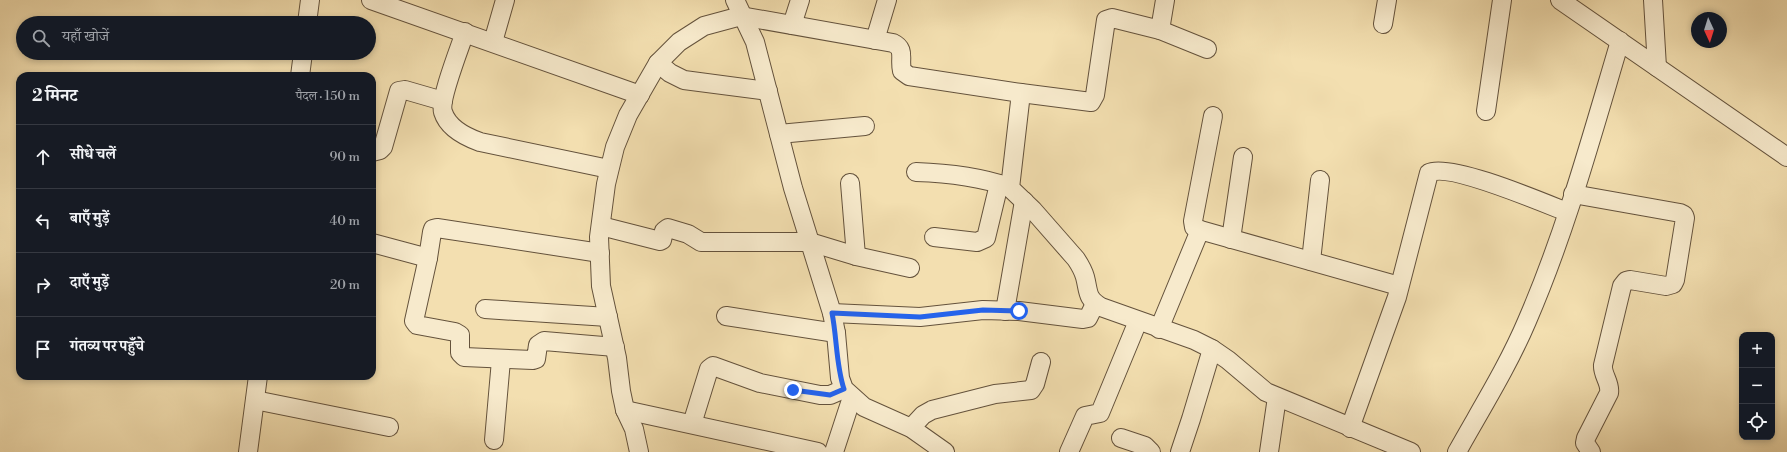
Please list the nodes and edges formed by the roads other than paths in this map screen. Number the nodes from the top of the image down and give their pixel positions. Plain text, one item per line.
1 (310, 0) edge
2 (371, 0) edge
3 (505, 0) edge
4 (800, 0) edge
5 (887, 0) edge
6 (1165, 0) edge
7 (1387, 0) edge
8 (1502, 0) edge
9 (1560, 0) edge
10 (1653, 0) edge
11 (738, 8) edge
12 (308, 16) edge
13 (1383, 24) dead end
14 (792, 25) junction
15 (1160, 30) junction
16 (465, 32) junction
17 (875, 40) junction
18 (1620, 41) junction
19 (493, 42) junction
20 (1207, 49) dead end
21 (302, 60) edge
22 (658, 63) junction
23 (1657, 67) junction
24 (301, 72) edge
25 (768, 91) junction
26 (1021, 93) junction
27 (640, 95) junction
28 (443, 101) junction
29 (1486, 111) dead end
30 (1213, 116) dead end
31 (865, 126) dead end
32 (779, 134) junction
33 (376, 151) edge
34 (1243, 156) dead end
35 (1787, 157) edge
36 (609, 169) junction
37 (916, 172) dead end
38 (1320, 180) dead end
39 (850, 182) dead end
40 (1004, 186) junction
41 (1573, 194) junction
42 (1024, 201) junction
43 (1567, 212) junction
44 (601, 226) junction
45 (1200, 230) junction
46 (934, 238) dead end
47 (1232, 239) junction
48 (810, 242) junction
49 (376, 244) edge
50 (600, 253) junction
51 (856, 256) junction
52 (428, 258) junction
53 (1311, 261) junction
54 (910, 268) dead end
55 (1399, 286) junction
56 (1095, 304) junction
57 (485, 309) dead end
58 (1005, 311) junction
59 (832, 313) junction
60 (726, 316) dead end
61 (608, 317) junction
62 (1138, 321) junction
63 (1159, 329) junction
64 (836, 333) junction
65 (614, 347) junction
66 (1212, 349) junction
67 (501, 360) junction
68 (1041, 362) dead end
69 (258, 380) edge
70 (848, 393) junction
71 (1277, 397) junction
72 (255, 400) junction
73 (625, 410) junction
74 (692, 424) junction
75 (390, 427) dead end
76 (911, 428) junction
77 (1350, 428) junction
78 (1121, 438) dead end
79 (494, 440) dead end
80 (248, 452) edge
81 (639, 452) edge
82 (818, 452) edge
83 (834, 452) edge
84 (945, 452) edge
85 (1069, 452) edge
86 (1151, 452) edge
87 (1180, 452) edge
88 (1269, 452) edge
89 (1410, 452) edge
90 (1457, 452) edge
91 (1591, 452) edge

1 - 12 street
2 - 16 street
3 - 19 street
4 - 14 street
5 - 17 street
6 - 15 street
7 - 13 street
8 - 29 street
9 - 18 street
10 - 23 street
11 - 14 street
11 - 22 street
11 - 25 street
14 - 17 street
15 - 20 street
15 - 26 street
16 - 19 street
16 - 28 street
17 - 26 street
18 - 23 street
18 - 41 street
19 - 27 street
21 - 24 street
22 - 25 street
22 - 27 street
23 - 35 street
25 - 32 street
26 - 40 street
27 - 36 street
28 - 33 street
28 - 36 street
30 - 45 street
31 - 32 street
32 - 48 street
34 - 47 street
36 - 44 street
37 - 40 street
38 - 53 street
39 - 51 street
40 - 42 street
40 - 46 street
41 - 43 street
41 - 91 street
42 - 56 street
42 - 58 street
43 - 55 street
43 - 90 street
44 - 48 street
44 - 50 street
45 - 47 street
45 - 63 street
47 - 53 street
48 - 51 street
48 - 59 street
49 - 52 street
50 - 52 street
50 - 61 street
51 - 54 street
52 - 67 street
53 - 55 street
55 - 77 street
56 - 58 street
56 - 62 street
57 - 61 street
58 - 59 street
59 - 64 street
60 - 64 street
61 - 65 street
62 - 63 street
62 - 85 street
63 - 66 street
64 - 70 street
65 - 67 street
65 - 73 street
66 - 71 street
66 - 87 street
67 - 79 street
68 - 76 street
69 - 72 street
70 - 74 street
70 - 76 street
70 - 83 street
71 - 77 street
71 - 88 street
72 - 75 street
72 - 80 street
73 - 74 street
73 - 81 street
74 - 82 street
76 - 84 street
77 - 89 street
78 - 86 street

